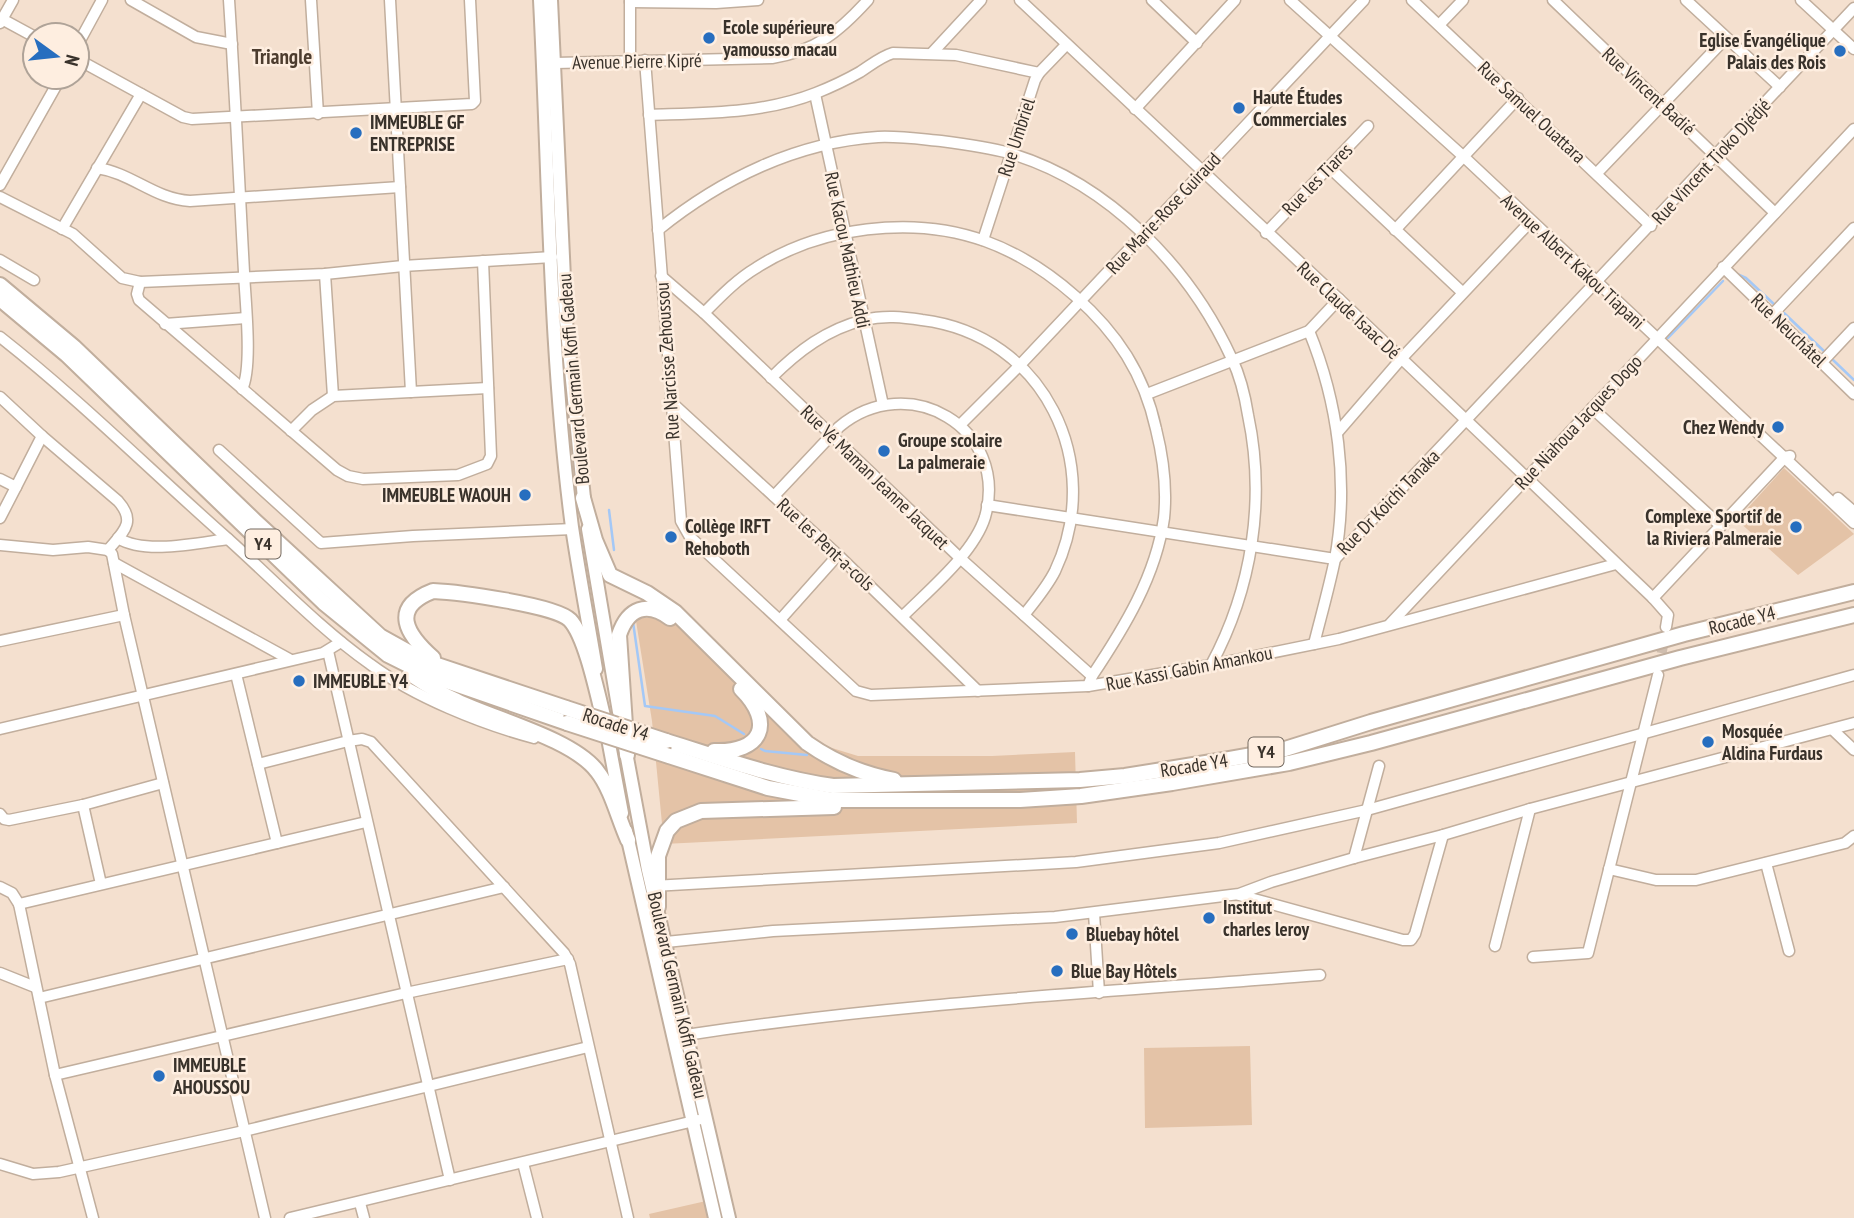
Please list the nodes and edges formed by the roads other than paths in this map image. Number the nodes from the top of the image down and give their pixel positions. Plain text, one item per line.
1 (13, 0) edge
2 (102, 0) edge
3 (131, 0) edge
4 (229, 0) edge
5 (311, 0) edge
6 (390, 0) edge
7 (470, 0) edge
8 (540, 0) edge
9 (551, 0) edge
10 (758, 0) edge
11 (868, 0) edge
12 (981, 0) edge
13 (1020, 0) edge
14 (1152, 0) edge
15 (1235, 0) edge
16 (1290, 0) edge
17 (1364, 0) edge
18 (1412, 0) edge
19 (1462, 0) edge
20 (1553, 0) edge
21 (1686, 0) edge
22 (1801, 0) edge
23 (630, 1) edge
24 (1854, 8) edge
25 (1, 20) edge
26 (91, 21) edge
27 (1439, 25) junction
28 (21, 30) edge
29 (1834, 30) junction
30 (1331, 36) junction
31 (1726, 38) junction
32 (1197, 43) junction
33 (232, 44) junction
34 (1066, 44) junction
35 (1854, 49) edge
36 (932, 53) junction
37 (645, 60) junction
38 (630, 61) junction
39 (555, 63) junction
40 (91, 67) edge
41 (1039, 73) junction
42 (1780, 87) junction
43 (53, 91) edge
44 (815, 93) junction
45 (141, 94) junction
46 (1518, 99) junction
47 (1663, 103) junction
48 (396, 109) junction
49 (1135, 109) junction
50 (318, 114) junction
51 (649, 115) junction
52 (237, 117) junction
53 (1368, 126) dead end
54 (1854, 130) edge
55 (825, 144) junction
56 (1010, 153) junction
57 (1716, 155) junction
58 (1464, 157) junction
59 (97, 168) junction
60 (1330, 168) junction
61 (1202, 172) junction
62 (1597, 173) junction
63 (0, 184) edge
64 (400, 187) junction
65 (0, 197) edge
66 (240, 198) junction
67 (1775, 213) junction
68 (1531, 221) junction
69 (1651, 226) junction
70 (1854, 228) edge
71 (62, 229) junction
72 (658, 230) junction
73 (1395, 230) junction
74 (844, 232) junction
75 (1266, 233) junction
76 (1143, 234) junction
77 (983, 240) junction
78 (552, 257) junction
79 (0, 260) edge
80 (483, 261) junction
81 (402, 266) junction
82 (1723, 267) junction
83 (325, 274) junction
84 (244, 276) junction
85 (661, 276) junction
86 (34, 280) dead end
87 (140, 282) junction
88 (1596, 282) junction
89 (0, 285) edge
90 (1462, 292) junction
91 (0, 299) edge
92 (1339, 299) junction
93 (1081, 301) junction
94 (704, 313) junction
95 (1772, 315) junction
96 (246, 318) junction
97 (863, 320) junction
98 (165, 324) junction
99 (1854, 328) edge
100 (1309, 331) junction
101 (0, 337) edge
102 (1656, 339) junction
103 (1401, 359) junction
104 (1233, 360) junction
105 (1822, 362) junction
106 (1020, 365) junction
107 (771, 378) junction
108 (488, 388) junction
109 (242, 389) junction
110 (411, 392) junction
111 (1147, 394) junction
112 (1854, 394) edge
113 (333, 396) junction
114 (0, 397) edge
115 (670, 401) junction
116 (883, 405) junction
117 (1592, 408) junction
118 (1467, 421) junction
119 (960, 425) junction
120 (291, 431) junction
121 (1337, 433) junction
122 (832, 435) junction
123 (41, 436) junction
124 (219, 450) dead end
125 (1785, 457) junction
126 (1526, 478) junction
127 (0, 479) edge
128 (16, 487) junction
129 (774, 496) junction
130 (583, 498) junction
131 (987, 505) junction
132 (1854, 512) edge
133 (0, 518) edge
134 (1071, 520) junction
135 (1854, 523) edge
136 (1721, 526) junction
137 (573, 529) junction
138 (1161, 533) junction
139 (118, 538) junction
140 (228, 538) junction
141 (0, 545) edge
142 (1251, 546) junction
143 (108, 550) junction
144 (838, 555) junction
145 (960, 558) junction
146 (1335, 559) junction
147 (114, 564) junction
148 (1616, 564) junction
149 (1854, 592) edge
150 (1653, 598) junction
151 (124, 615) junction
152 (1024, 615) junction
153 (1854, 615) edge
154 (903, 616) junction
155 (780, 620) junction
156 (1390, 625) junction
157 (1666, 627) tunnel mouth
158 (0, 641) edge
159 (341, 642) junction
160 (1314, 644) junction
161 (328, 651) junction
162 (388, 655) junction
163 (289, 659) junction
164 (1211, 665) junction
165 (454, 672) junction
166 (236, 674) junction
167 (1658, 675) tunnel mouth
168 (1854, 675) edge
169 (1090, 681) junction
170 (978, 691) junction
171 (143, 695) junction
172 (566, 716) junction
173 (1854, 723) edge
174 (606, 728) junction
175 (0, 730) edge
176 (1833, 730) junction
177 (1642, 733) junction
178 (348, 741) junction
179 (559, 744) junction
180 (686, 747) junction
181 (667, 748) junction
182 (1854, 750) edge
183 (627, 754) junction
184 (258, 764) junction
185 (1379, 766) dead end
186 (1632, 782) junction
187 (163, 783) junction
188 (937, 784) junction
189 (900, 802) junction
190 (83, 806) junction
191 (1530, 809) junction
192 (1367, 810) junction
193 (0, 814) edge
194 (366, 822) junction
195 (1443, 835) junction
196 (1854, 836) edge
197 (628, 840) junction
198 (277, 843) junction
199 (1354, 858) junction
200 (1766, 863) junction
201 (183, 866) junction
202 (1609, 869) junction
203 (101, 884) junction
204 (655, 886) junction
205 (0, 887) edge
206 (504, 887) junction
207 (1239, 894) junction
208 (19, 904) junction
209 (657, 906) joint
210 (1094, 913) junction
211 (387, 915) junction
212 (666, 942) junction
213 (1495, 946) dead end
214 (1789, 951) dead end
215 (1533, 957) dead end
216 (205, 958) junction
217 (568, 959) junction
218 (0, 973) edge
219 (1320, 975) dead end
220 (35, 986) junction
221 (405, 993) junction
222 (1099, 993) junction
223 (39, 998) junction
224 (686, 1035) junction
225 (222, 1038) junction
226 (588, 1047) junction
227 (55, 1075) junction
228 (428, 1087) junction
229 (700, 1120) junction
230 (244, 1131) junction
231 (610, 1142) junction
232 (523, 1163) junction
233 (0, 1164) edge
234 (80, 1167) junction
235 (450, 1180) junction
236 (360, 1203) junction
237 (93, 1218) edge
238 (265, 1218) edge
239 (290, 1218) edge
240 (364, 1218) edge
241 (537, 1218) edge
242 (628, 1218) edge
243 (715, 1218) edge
244 (729, 1218) edge

1 - 25 street
2 - 26 street
3 - 33 street
4 - 33 street
5 - 50 street
6 - 48 street
7 - 48 street
8 - 78 main road, Boulevard Germain Koffi Gadeau
9 - 39 main road, Boulevard Germain Koffi Gadeau
10 - 23 street
11 - 37 street, Avenue Pierre Kipré
12 - 36 street
13 - 34 street, Rue Claude Isaac Dé
14 - 32 street
15 - 32 street
16 - 30 street, Avenue Albert Kakou Tiapani
17 - 30 street, Rue Marie-Rose Guiraud
18 - 27 street, Rue Samuel Ouattara
19 - 27 street
20 - 47 street, Rue Vincent Badié
21 - 31 street
22 - 29 street
23 - 38 street
24 - 29 street, Rue Vincent Tioko Djédjé
25 - 28 street
27 - 46 street, Rue Samuel Ouattara
29 - 35 street
29 - 42 street, Rue Vincent Tioko Djédjé
30 - 58 street, Avenue Albert Kakou Tiapani
30 - 61 street, Rue Marie-Rose Guiraud
31 - 42 street
31 - 47 street
32 - 49 street
33 - 52 street
34 - 41 street, Rue Umbriel
34 - 49 street, Rue Claude Isaac Dé
36 - 41 street
36 - 44 street
37 - 38 street, Avenue Pierre Kipré
37 - 51 street, Rue Narcisse Zehoussou
38 - 39 street, Avenue Pierre Kipré
39 - 130 main road, Boulevard Germain Koffi Gadeau
40 - 45 street
41 - 56 street, Rue Umbriel
42 - 57 street, Rue Vincent Tioko Djédjé
43 - 63 street
44 - 51 street
44 - 55 street, Rue Kacou Mathieu Addi
45 - 52 street
45 - 59 street
46 - 58 street
46 - 62 street, Rue Samuel Ouattara
47 - 57 street, Rue Vincent Badié
47 - 62 street
48 - 50 street
48 - 64 street
49 - 61 street, Rue Claude Isaac Dé
50 - 52 street
51 - 72 street, Rue Narcisse Zehoussou
52 - 66 street
53 - 60 street, Rue les Tiares
54 - 67 street, Rue Niahoua Jacques Dogo
55 - 56 street
55 - 72 street
55 - 74 street, Rue Kacou Mathieu Addi
56 - 76 street
56 - 77 street, Rue Umbriel
57 - 67 street, Rue Vincent Badié
57 - 69 street, Rue Vincent Tioko Djédjé
58 - 68 street, Avenue Albert Kakou Tiapani
58 - 73 street
59 - 66 street
59 - 71 street
60 - 73 street
60 - 75 street, Rue les Tiares
61 - 75 street, Rue Claude Isaac Dé
61 - 76 street, Rue Marie-Rose Guiraud
62 - 69 street, Rue Samuel Ouattara
64 - 66 street
64 - 81 street
65 - 71 street
66 - 84 street
67 - 82 street, Rue Niahoua Jacques Dogo
68 - 88 street, Avenue Albert Kakou Tiapani
68 - 90 street
69 - 88 street, Rue Vincent Tioko Djédjé
70 - 95 street
71 - 87 street
72 - 85 street, Rue Narcisse Zehoussou
73 - 90 street
74 - 77 street
74 - 94 street
74 - 97 street, Rue Kacou Mathieu Addi
75 - 92 street, Rue Claude Isaac Dé
76 - 93 street, Rue Marie-Rose Guiraud
76 - 104 street
77 - 93 street
78 - 80 street
78 - 137 main road, Boulevard Germain Koffi Gadeau
79 - 86 street
80 - 81 street
80 - 108 street
81 - 83 street
81 - 110 street
82 - 95 street, Rue Neuchâtel
82 - 102 street, Rue Niahoua Jacques Dogo
83 - 84 street
83 - 113 street
84 - 87 street
84 - 96 street
85 - 94 street, Rue Vé Maman Jeanne Jacquet
85 - 115 street, Rue Narcisse Zehoussou
87 - 98 street
88 - 102 street, Avenue Albert Kakou Tiapani
88 - 118 street, Rue Dr Koichi Tanaka
89 - 165 highway, Y4
90 - 103 street
91 - 162 highway, Y4
92 - 100 street
92 - 103 street, Rue Claude Isaac Dé
93 - 106 street, Rue Marie-Rose Guiraud
93 - 111 street
94 - 107 street, Rue Vé Maman Jeanne Jacquet
95 - 105 street, Rue Neuchâtel
96 - 98 street
96 - 109 street
97 - 106 street
97 - 107 street
97 - 116 street, Rue Kacou Mathieu Addi
98 - 109 street
99 - 105 street
100 - 104 street
100 - 121 street
101 - 140 street
102 - 117 street, Rue Niahoua Jacques Dogo
102 - 125 street, Avenue Albert Kakou Tiapani
103 - 118 street, Rue Claude Isaac Dé
103 - 121 street
104 - 111 street
104 - 142 street
105 - 112 street, Rue Neuchâtel
106 - 119 street, Rue Marie-Rose Guiraud
106 - 134 street
107 - 122 street, Rue Vé Maman Jeanne Jacquet
108 - 110 street
108 - 120 street
109 - 120 street
110 - 113 street
111 - 138 street
113 - 120 street
114 - 123 street
115 - 129 street, Rue les Pent-a-cols
115 - 155 street, Rue Narcisse Zehoussou
116 - 119 street
116 - 122 street
117 - 126 street, Rue Niahoua Jacques Dogo
117 - 136 street
118 - 126 street, Rue Claude Isaac Dé
118 - 146 street, Rue Dr Koichi Tanaka
119 - 131 street
121 - 146 street
122 - 129 street
122 - 145 street, Rue Vé Maman Jeanne Jacquet
123 - 128 street
123 - 139 street
124 - 137 street
125 - 132 street
125 - 135 street, Avenue Albert Kakou Tiapani
125 - 136 street
126 - 148 street, Rue Claude Isaac Dé
126 - 156 street, Rue Niahoua Jacques Dogo
127 - 128 street
128 - 133 street
129 - 144 street, Rue les Pent-a-cols
130 - 183 main road, Boulevard Germain Koffi Gadeau
130 - 188 highway
131 - 134 street, Rue Dr Koichi Tanaka
131 - 145 street
134 - 138 street, Rue Dr Koichi Tanaka
134 - 152 street
136 - 150 street
137 - 174 main road, Boulevard Germain Koffi Gadeau
138 - 142 street, Rue Dr Koichi Tanaka
138 - 169 street
139 - 140 street
139 - 143 street
140 - 159 street
141 - 143 street
142 - 146 street, Rue Dr Koichi Tanaka
142 - 164 street
143 - 147 street
144 - 154 street, Rue les Pent-a-cols
144 - 155 street
145 - 152 street, Rue Vé Maman Jeanne Jacquet
145 - 154 street
146 - 160 street
147 - 151 street
147 - 163 street
148 - 150 street, Rue Claude Isaac Dé
148 - 156 street, Rue Kassi Gabin Amankou
149 - 188 highway, Rocade Y4 / Y4
150 - 157 street, Rue Claude Isaac Dé
151 - 158 street
151 - 171 street
152 - 169 street, Rue Vé Maman Jeanne Jacquet
153 - 189 highway, Rocade Y4 / Y4
154 - 170 street, Rue les Pent-a-cols
155 - 170 street, Rue Kassi Gabin Amankou
156 - 160 street, Rue Kassi Gabin Amankou
159 - 161 street
159 - 179 street
160 - 164 street, Rue Kassi Gabin Amankou
161 - 163 street
161 - 178 street
162 - 172 highway, Y4
162 - 179 highway
163 - 166 street
164 - 169 street, Rue Kassi Gabin Amankou
165 - 172 highway, Y4
165 - 174 highway
166 - 171 street
166 - 184 street
167 - 177 street
168 - 177 street
169 - 170 street, Rue Kassi Gabin Amankou
171 - 175 street
171 - 187 street
172 - 181 highway, Rocade Y4 / Y4, bridge
173 - 176 street
174 - 197 main road, Boulevard Germain Koffi Gadeau
176 - 182 street
176 - 186 street
177 - 186 street
177 - 192 street
178 - 184 street
178 - 194 street
178 - 206 street
179 - 197 highway
180 - 181 highway, Rocade Y4 / Y4
180 - 183 highway
180 - 188 highway, Rocade Y4 / Y4
181 - 189 highway, Rocade Y4 / Y4
183 - 204 main road, Boulevard Germain Koffi Gadeau
184 - 198 street
185 - 192 street
186 - 191 street
186 - 202 street
187 - 190 street
187 - 201 street
189 - 204 highway
190 - 193 street
190 - 203 street
191 - 195 street
191 - 213 street
192 - 199 street
192 - 204 street
194 - 198 street
194 - 211 street
195 - 199 street
195 - 207 street
196 - 200 street
197 - 229 main road, Boulevard Germain Koffi Gadeau
198 - 201 street
199 - 207 street
200 - 202 street
200 - 214 street
201 - 203 street
201 - 216 street
202 - 215 street
203 - 208 street
204 - 209 highway
205 - 208 street
206 - 211 street
206 - 217 street
207 - 210 street
208 - 220 street
209 - 212 main road, Boulevard Germain Koffi Gadeau
210 - 212 street
210 - 222 street
211 - 216 street
211 - 221 street
212 - 224 main road, Boulevard Germain Koffi Gadeau
216 - 223 street
216 - 225 street
217 - 221 street
217 - 226 street
218 - 220 street
219 - 222 street
220 - 223 street
221 - 225 street
221 - 228 street
222 - 224 street
223 - 227 street
224 - 229 main road, Boulevard Germain Koffi Gadeau
225 - 227 street
225 - 230 street
226 - 228 street
226 - 231 street
227 - 234 street
228 - 230 street
228 - 235 street
229 - 231 street
229 - 243 main road, Boulevard Germain Koffi Gadeau
229 - 244 main road, Boulevard Germain Koffi Gadeau
230 - 234 street
230 - 238 street
231 - 232 street
231 - 242 street
232 - 235 street
232 - 241 street
233 - 234 street
234 - 237 street
235 - 236 street
236 - 239 street
236 - 240 street

